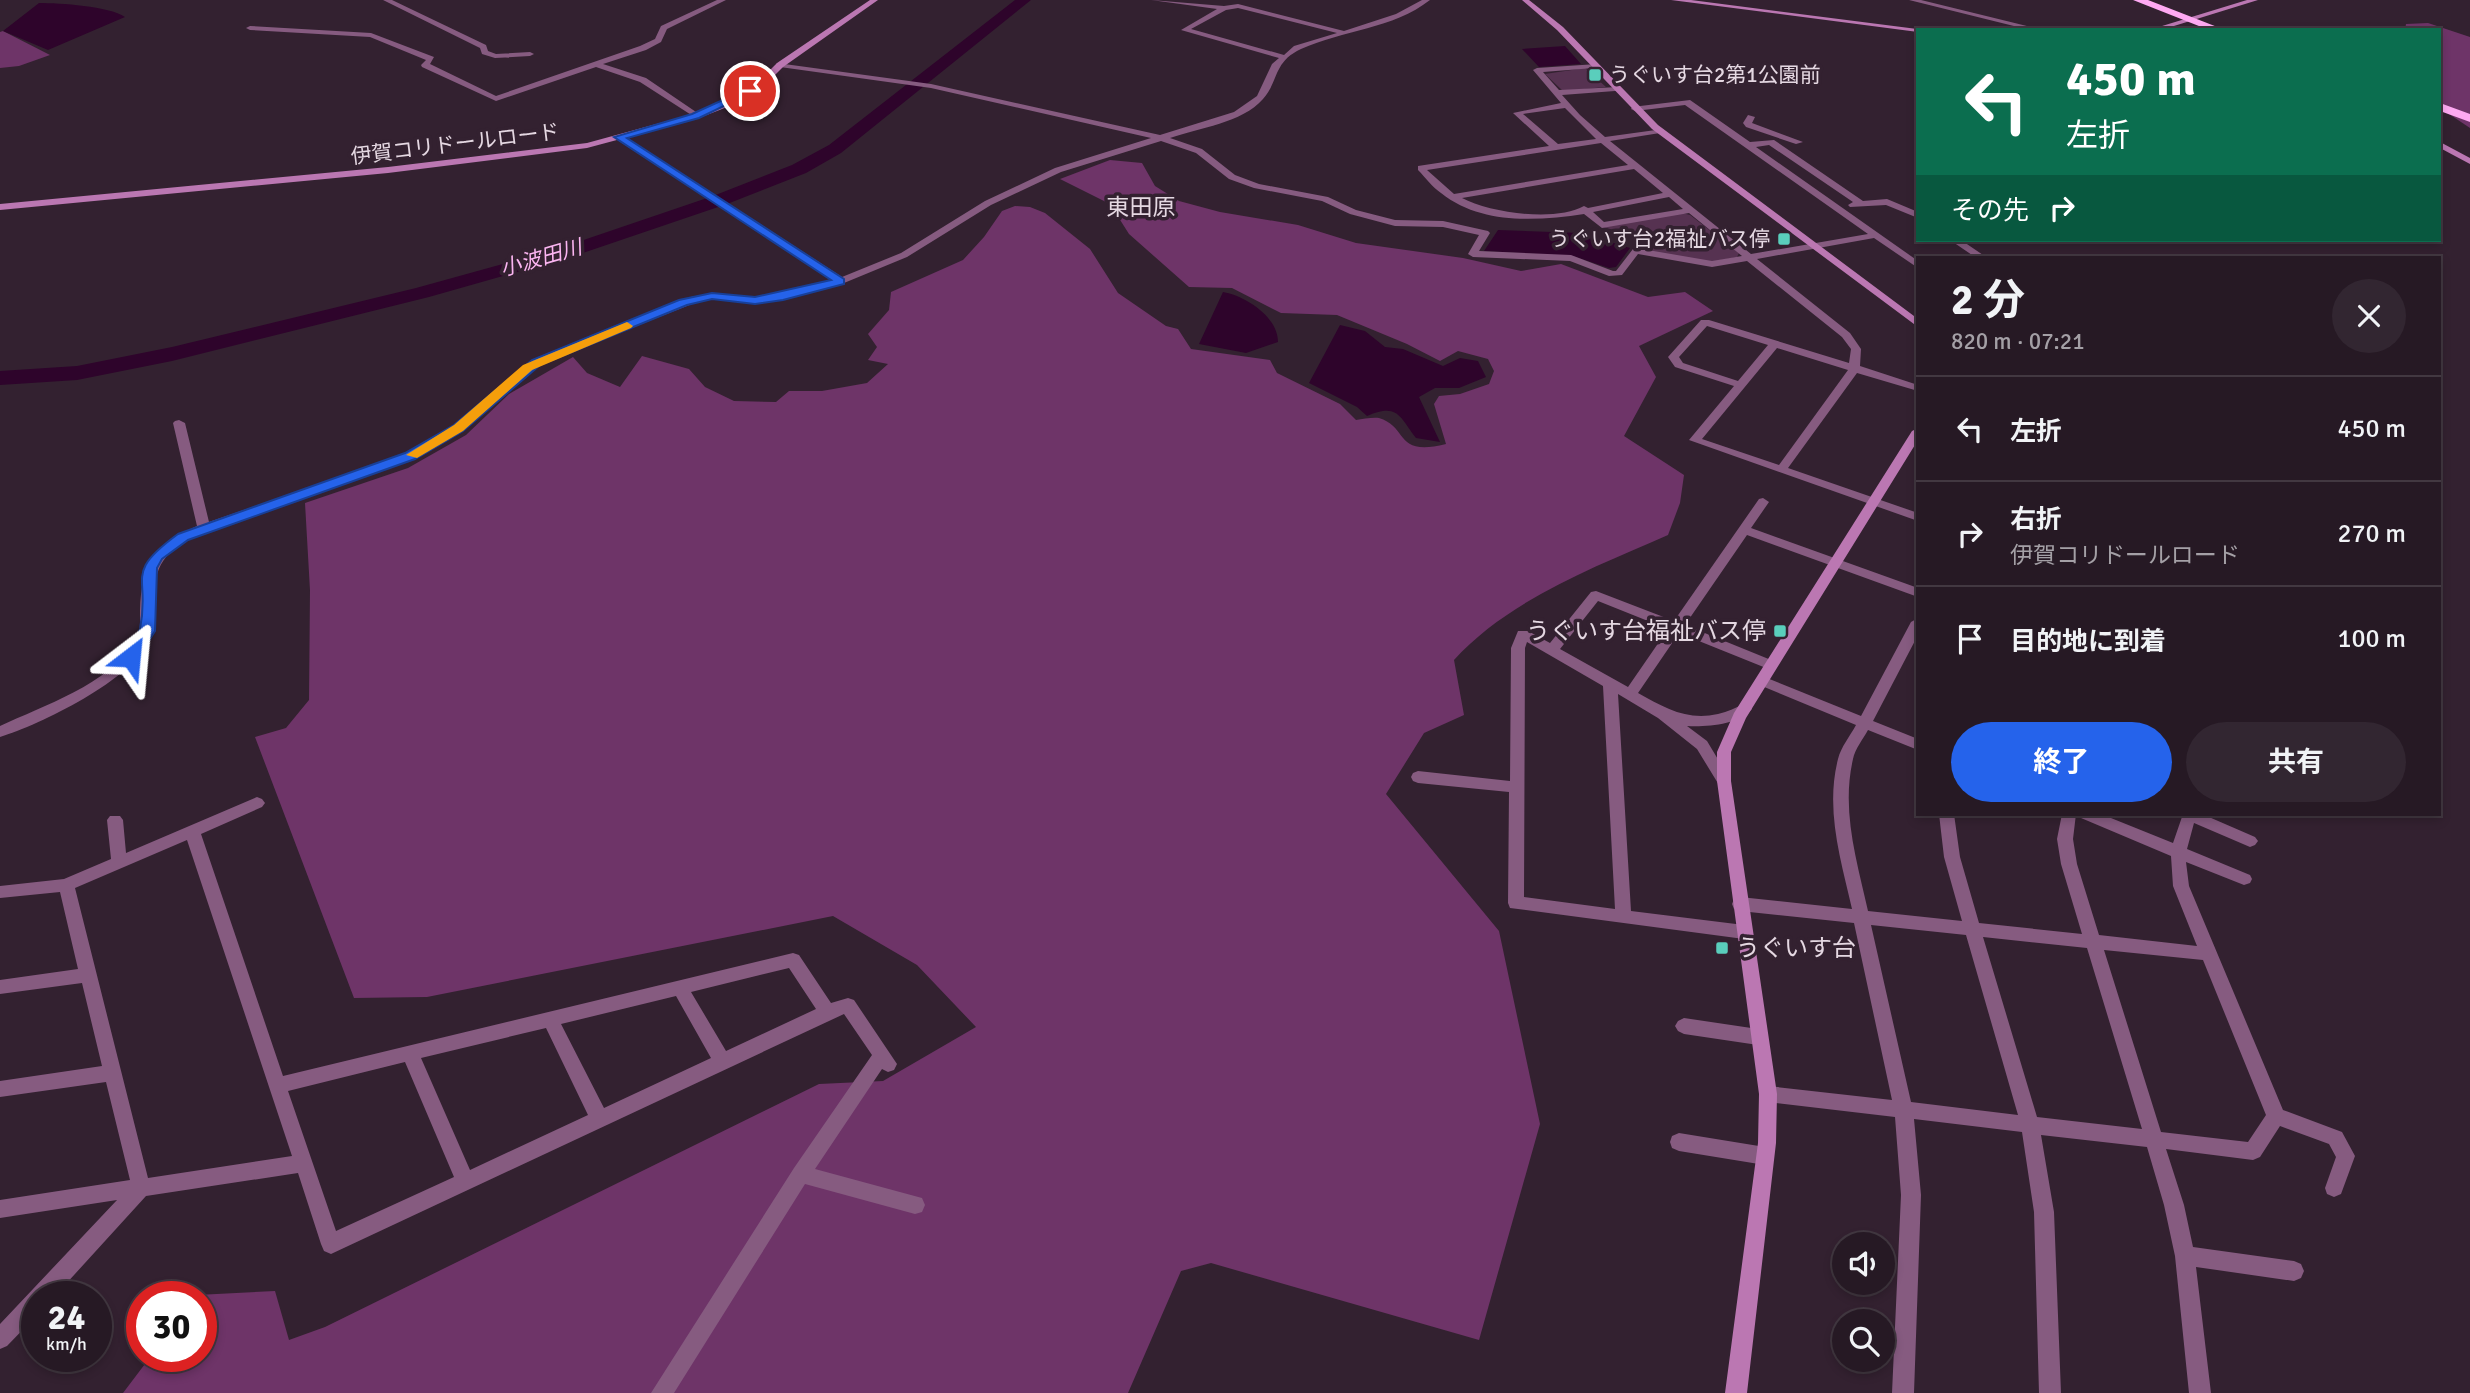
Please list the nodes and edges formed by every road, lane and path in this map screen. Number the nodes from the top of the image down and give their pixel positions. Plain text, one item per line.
1 (386, 0) edge
2 (723, 0) edge
3 (875, 0) edge
4 (1154, 0) edge
5 (1427, 0) edge
6 (1526, 0) edge
7 (1674, 0) edge
8 (1912, 0) edge
9 (2138, 0) edge
10 (2255, 0) edge
11 (1721, 2) edge
12 (1224, 8) junction
13 (2188, 19) junction
14 (250, 28) dead end
15 (2031, 28) edge
16 (2159, 28) edge
17 (2214, 28) edge
18 (1916, 29) edge
19 (1344, 33) junction
20 (530, 54) dead end
21 (1284, 57) junction
22 (594, 64) junction
23 (780, 65) junction
24 (1594, 66) junction
25 (1615, 89) junction
26 (1556, 93) junction
27 (1566, 105) junction
28 (2441, 107) edge
29 (1635, 110) junction
30 (696, 116) junction
31 (1751, 117) dead end
32 (2470, 118) edge
33 (1660, 131) junction
34 (619, 137) junction
35 (1159, 138) junction
36 (1603, 140) junction
37 (1788, 140) junction
38 (1771, 142) junction
39 (1799, 142) dead end
40 (1749, 145) junction
41 (2441, 146) edge
42 (1556, 147) junction
43 (2470, 161) edge
44 (1636, 166) junction
45 (1671, 194) junction
46 (1453, 197) junction
47 (1860, 204) junction
48 (0, 207) edge
49 (1838, 208) junction
50 (1584, 209) junction
51 (1691, 210) junction
52 (1916, 214) edge
53 (1876, 234) junction
54 (1958, 242) edge
55 (1814, 246) junction
56 (1979, 256) edge
57 (1750, 257) junction
58 (1916, 264) edge
59 (841, 281) junction
60 (1916, 322) edge
61 (1774, 343) junction
62 (1854, 369) junction
63 (1741, 385) junction
64 (1916, 387) edge
65 (179, 423) dead end
66 (1916, 434) edge
67 (1781, 470) junction
68 (1763, 502) dead end
69 (1872, 502) junction
70 (1916, 516) edge
71 (204, 528) junction
72 (1746, 530) junction
73 (1836, 562) junction
74 (1916, 592) edge
75 (1916, 626) edge
76 (1678, 627) junction
77 (1552, 650) junction
78 (1771, 665) junction
79 (1762, 681) junction
80 (1610, 685) junction
81 (1629, 696) junction
82 (1745, 709) junction
83 (1663, 714) junction
84 (1864, 722) junction
85 (0, 733) edge
86 (1916, 744) edge
87 (1418, 777) dead end
88 (1724, 781) junction
89 (1517, 787) junction
90 (257, 803) dead end
91 (1947, 816) edge
92 (2069, 816) edge
93 (2091, 816) edge
94 (2189, 816) edge
95 (2194, 816) edge
96 (115, 820) dead end
97 (192, 831) junction
98 (2250, 841) dead end
99 (2178, 852) junction
100 (119, 863) junction
101 (2244, 879) dead end
102 (66, 885) junction
103 (0, 892) edge
104 (1740, 904) junction
105 (1623, 916) junction
106 (1861, 918) junction
107 (1973, 930) junction
108 (1744, 932) junction
109 (2095, 943) junction
110 (2209, 954) junction
111 (89, 975) junction
112 (0, 988) edge
113 (680, 988) junction
114 (827, 1012) junction
115 (550, 1019) junction
116 (1684, 1027) dead end
117 (1758, 1037) junction
118 (410, 1053) junction
119 (723, 1062) junction
120 (111, 1073) junction
121 (278, 1085) junction
122 (0, 1089) edge
123 (1768, 1094) junction
124 (1905, 1112) junction
125 (2276, 1116) junction
126 (600, 1118) junction
127 (2029, 1125) junction
128 (2154, 1141) junction
129 (1679, 1142) dead end
130 (1765, 1156) junction
131 (304, 1163) junction
132 (801, 1174) junction
133 (465, 1181) junction
134 (141, 1188) junction
135 (2334, 1188) dead end
136 (915, 1205) dead end
137 (0, 1209) edge
138 (2185, 1256) junction
139 (2294, 1272) dead end
140 (54, 1281) edge
141 (21, 1316) edge
142 (0, 1339) edge
143 (662, 1393) edge
144 (1736, 1393) edge
145 (1903, 1393) edge
146 (2050, 1393) edge
147 (2200, 1393) edge

1 - 20 street
2 - 22 street
3 - 23 street, 伊賀コリドールロード
4 - 12 street
5 - 19 street
6 - 24 street
7 - 11 street
8 - 15 street
9 - 13 highway
10 - 13 street
11 - 18 street
12 - 19 street
12 - 21 street
13 - 16 street
13 - 17 highway
14 - 22 street
19 - 21 street
21 - 35 street
22 - 30 street
23 - 30 street, 伊賀コリドールロード
23 - 35 street
24 - 25 street
24 - 26 street
25 - 26 street
25 - 29 street
26 - 27 street
27 - 36 street
27 - 42 street
28 - 32 highway
29 - 33 street
29 - 40 street
30 - 34 street, 伊賀コリドールロード
31 - 37 street
33 - 36 street
33 - 55 street
34 - 48 street, 伊賀コリドールロード
34 - 59 street
35 - 57 street
35 - 59 street
36 - 42 street
36 - 44 street
37 - 38 street
37 - 39 street
38 - 40 street
38 - 47 street
40 - 49 street
41 - 43 street
42 - 46 street
44 - 45 street
44 - 46 street
45 - 50 street
45 - 51 street
46 - 50 street
47 - 49 street
47 - 52 street
49 - 53 street
50 - 51 street
51 - 57 street
53 - 55 street
53 - 58 street
54 - 56 street
55 - 57 street
55 - 60 street
57 - 62 street
59 - 71 street
61 - 62 street
61 - 63 street
61 - 63 street
62 - 64 street
62 - 67 street
63 - 67 street
65 - 71 street
66 - 69 street
67 - 69 street
68 - 72 street
69 - 70 street
69 - 73 street
71 - 85 street
72 - 73 street
72 - 76 street
73 - 74 street
73 - 78 street
75 - 84 street
76 - 77 street
76 - 78 street
76 - 81 street
77 - 80 street
77 - 89 street
78 - 79 street
79 - 82 street
79 - 84 street
80 - 81 street
80 - 105 street
81 - 83 street
82 - 83 street
82 - 88 street
83 - 88 street
84 - 86 street
84 - 106 street
87 - 89 street
88 - 104 street
89 - 105 street
90 - 97 street
91 - 107 street
92 - 109 street
93 - 99 street
94 - 99 street
95 - 98 street
96 - 100 street
97 - 100 street
97 - 121 street
99 - 101 street
99 - 110 street
100 - 102 street
102 - 103 street
102 - 111 street
104 - 106 street
104 - 108 street
105 - 108 street
106 - 107 street
106 - 124 street
107 - 109 street
107 - 127 street
108 - 117 street
109 - 110 street
109 - 128 street
110 - 125 street
111 - 112 street
111 - 120 street
113 - 114 street
113 - 115 street
113 - 119 street
114 - 119 street
114 - 132 street
115 - 118 street
115 - 126 street
116 - 117 street
117 - 123 street
118 - 121 street
118 - 133 street
119 - 126 street
120 - 122 street
120 - 134 street
121 - 131 street
123 - 124 street
123 - 130 street
124 - 127 street
124 - 145 street
125 - 128 street
125 - 135 street
126 - 133 street
127 - 128 street
127 - 146 street
128 - 138 street
129 - 130 street
130 - 144 street
131 - 133 street
131 - 134 street
132 - 136 street
132 - 143 street
134 - 137 street
134 - 140 street
138 - 139 street
138 - 147 street
141 - 142 street

